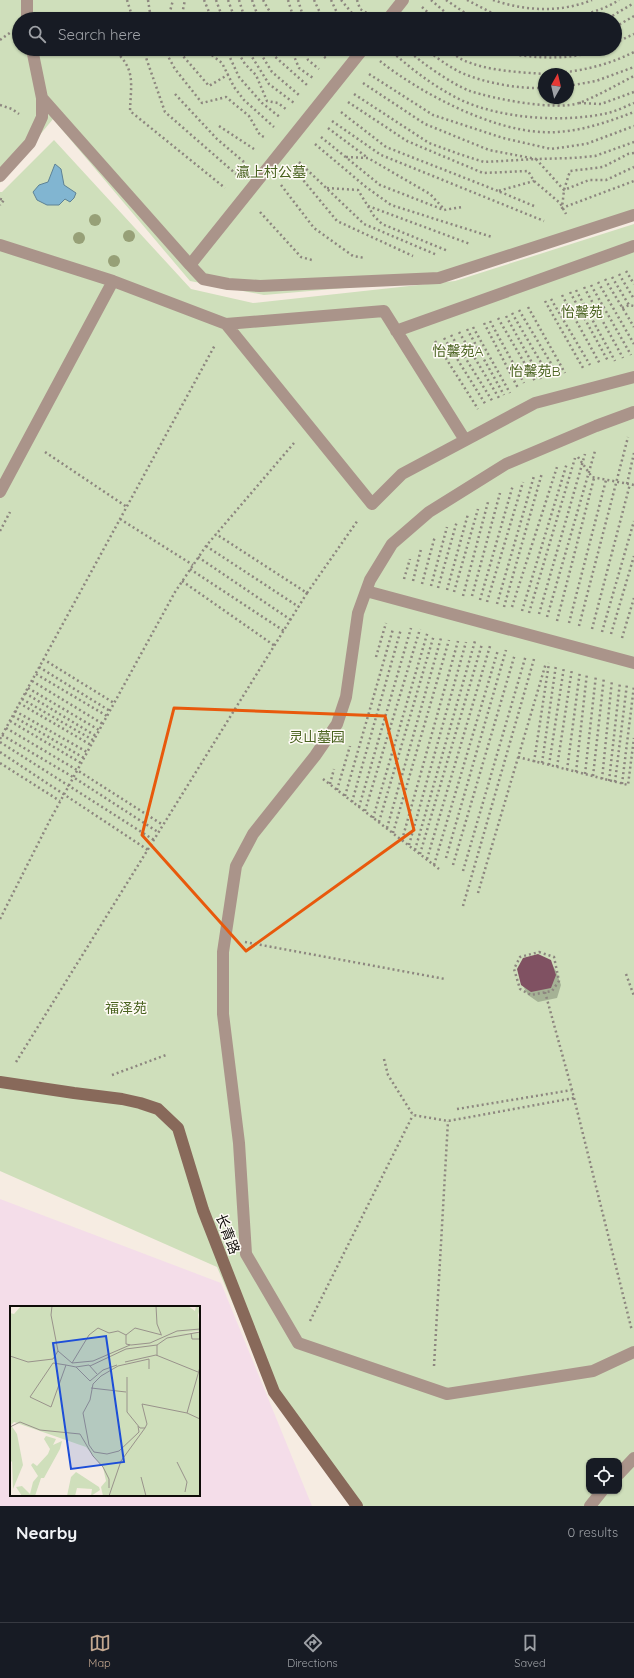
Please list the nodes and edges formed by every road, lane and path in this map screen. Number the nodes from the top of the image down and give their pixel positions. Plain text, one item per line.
1 (27, 0) edge
2 (127, 0) edge
3 (148, 0) edge
4 (173, 0) edge
5 (185, 0) edge
6 (204, 0) edge
7 (216, 0) edge
8 (228, 0) edge
9 (239, 0) edge
10 (252, 0) edge
11 (263, 0) edge
12 (288, 0) edge
13 (298, 0) edge
14 (314, 0) edge
15 (331, 0) edge
16 (340, 0) edge
17 (357, 0) edge
18 (404, 0) edge
19 (432, 0) edge
20 (446, 0) edge
21 (467, 0) edge
22 (493, 0) edge
23 (592, 0) edge
24 (620, 0) edge
25 (634, 3) edge
26 (27, 12) edge
27 (131, 12) edge
28 (150, 12) edge
29 (170, 12) edge
30 (182, 12) edge
31 (209, 12) edge
32 (220, 12) edge
33 (232, 12) edge
34 (243, 12) edge
35 (256, 12) edge
36 (270, 12) edge
37 (292, 12) edge
38 (302, 12) edge
39 (320, 12) edge
40 (337, 12) edge
41 (351, 12) edge
42 (364, 12) edge
43 (394, 12) edge
44 (445, 12) edge
45 (464, 12) edge
46 (490, 12) edge
47 (588, 12) edge
48 (619, 12) edge
49 (634, 16) edge
50 (622, 23) edge
51 (634, 34) edge
52 (622, 40) edge
53 (634, 52) edge
54 (33, 56) edge
55 (121, 56) edge
56 (145, 56) edge
57 (168, 56) edge
58 (183, 56) edge
59 (213, 56) edge
60 (229, 56) edge
61 (240, 56) edge
62 (262, 56) edge
63 (274, 56) edge
64 (294, 56) edge
65 (307, 56) edge
66 (322, 56) edge
67 (357, 56) edge
68 (398, 56) edge
69 (416, 56) edge
70 (435, 56) edge
71 (458, 56) edge
72 (528, 56) edge
73 (568, 56) edge
74 (376, 57) dead end
75 (349, 66) junction
76 (634, 67) edge
77 (574, 71) edge
78 (229, 74) junction
79 (538, 74) edge
80 (634, 76) edge
81 (574, 85) edge
82 (538, 88) edge
83 (330, 90) junction
84 (634, 92) edge
85 (175, 94) dead end
86 (42, 98) junction
87 (578, 103) junction
88 (634, 103) edge
89 (315, 109) junction
90 (634, 112) edge
91 (220, 126) dead end
92 (634, 126) edge
93 (301, 127) junction
94 (634, 142) edge
95 (284, 147) junction
96 (634, 153) edge
97 (346, 157) junction
98 (536, 159) junction
99 (634, 167) edge
100 (264, 172) junction
101 (0, 176) edge
102 (534, 181) junction
103 (634, 181) edge
104 (326, 188) junction
105 (564, 190) junction
106 (498, 191) junction
107 (246, 195) junction
108 (0, 199) edge
109 (0, 205) edge
110 (368, 206) junction
111 (534, 206) dead end
112 (462, 207) dead end
113 (562, 208) junction
114 (444, 210) junction
115 (634, 215) edge
116 (541, 220) junction
117 (536, 224) dead end
118 (576, 234) junction
119 (494, 237) dead end
120 (0, 245) edge
121 (634, 246) edge
122 (451, 252) dead end
123 (414, 256) dead end
124 (505, 257) junction
125 (368, 258) dead end
126 (316, 261) dead end
127 (190, 266) junction
128 (572, 268) junction
129 (468, 269) junction
130 (112, 281) junction
131 (634, 299) edge
132 (471, 304) junction
133 (629, 304) junction
134 (634, 306) edge
135 (622, 308) junction
136 (226, 324) junction
137 (633, 325) edge
138 (396, 331) junction
139 (634, 344) edge
140 (634, 360) edge
141 (626, 363) dead end
142 (614, 382) edge
143 (531, 408) junction
144 (634, 412) edge
145 (309, 426) junction
146 (628, 436) dead end
147 (566, 439) junction
148 (464, 440) junction
149 (596, 445) dead end
150 (586, 450) dead end
151 (42, 451) dead end
152 (634, 453) edge
153 (558, 463) dead end
154 (582, 463) junction
155 (543, 468) dead end
156 (535, 471) dead end
157 (588, 472) junction
158 (525, 475) dead end
159 (594, 478) junction
160 (515, 479) dead end
161 (606, 480) junction
162 (618, 482) junction
163 (630, 484) edge
164 (502, 487) dead end
165 (0, 492) edge
166 (488, 501) dead end
167 (372, 504) junction
168 (127, 507) junction
169 (478, 508) dead end
170 (469, 513) dead end
171 (120, 519) junction
172 (457, 521) dead end
173 (634, 521) edge
174 (448, 526) dead end
175 (437, 530) dead end
176 (216, 534) junction
177 (423, 543) dead end
178 (206, 546) junction
179 (412, 552) dead end
180 (634, 556) edge
181 (198, 557) junction
182 (193, 565) junction
183 (190, 569) junction
184 (182, 581) junction
185 (402, 586) dead end
186 (411, 588) dead end
187 (420, 589) dead end
188 (438, 589) dead end
189 (429, 590) dead end
190 (366, 591) junction
191 (447, 592) dead end
192 (307, 594) junction
193 (472, 598) dead end
194 (634, 598) edge
195 (452, 600) dead end
196 (480, 601) dead end
197 (461, 604) dead end
198 (497, 605) dead end
199 (299, 607) junction
200 (512, 607) dead end
201 (485, 609) dead end
202 (502, 614) dead end
203 (520, 618) dead end
204 (528, 619) dead end
205 (291, 620) junction
206 (537, 621) dead end
207 (545, 624) dead end
208 (555, 627) dead end
209 (411, 628) dead end
210 (567, 628) dead end
211 (393, 629) dead end
212 (401, 629) dead end
213 (420, 629) dead end
214 (509, 630) junction
215 (578, 630) dead end
216 (284, 631) junction
217 (428, 631) dead end
218 (591, 632) dead end
219 (434, 635) dead end
220 (601, 635) dead end
221 (441, 638) dead end
222 (610, 638) dead end
223 (449, 640) dead end
224 (458, 641) dead end
225 (621, 641) dead end
226 (466, 642) dead end
227 (275, 646) junction
228 (594, 652) edge
229 (44, 659) junction
230 (39, 668) junction
231 (36, 674) junction
232 (32, 681) junction
233 (634, 686) edge
234 (28, 688) junction
235 (25, 693) junction
236 (22, 699) junction
237 (114, 703) junction
238 (20, 704) junction
239 (15, 711) junction
240 (110, 711) junction
241 (13, 716) junction
242 (107, 716) junction
243 (10, 721) junction
244 (103, 724) junction
245 (6, 728) junction
246 (99, 730) junction
247 (2, 735) junction
248 (96, 736) junction
249 (634, 738) edge
250 (0, 739) edge
251 (93, 740) junction
252 (0, 742) edge
253 (91, 745) junction
254 (0, 752) edge
255 (87, 752) junction
256 (518, 757) junction
257 (84, 758) junction
258 (534, 762) junction
259 (0, 763) edge
260 (81, 763) junction
261 (542, 763) junction
262 (549, 765) junction
263 (307, 766) junction
264 (557, 767) junction
265 (77, 770) junction
266 (567, 770) junction
267 (576, 772) junction
268 (585, 774) junction
269 (592, 776) junction
270 (73, 777) junction
271 (602, 779) junction
272 (609, 781) junction
273 (615, 782) junction
274 (622, 784) junction
275 (68, 786) junction
276 (64, 794) junction
277 (345, 796) junction
278 (60, 801) junction
279 (352, 802) junction
280 (359, 807) junction
281 (365, 811) junction
282 (373, 818) junction
283 (379, 822) junction
284 (163, 825) junction
285 (387, 828) junction
286 (158, 832) junction
287 (393, 834) junction
288 (154, 840) junction
289 (402, 840) junction
290 (408, 845) junction
291 (148, 850) junction
292 (415, 850) junction
293 (420, 854) junction
294 (446, 858) dead end
295 (427, 859) junction
296 (434, 865) junction
297 (453, 865) dead end
298 (438, 868) dead end
299 (463, 871) dead end
300 (478, 893) dead end
301 (463, 906) dead end
302 (0, 919) edge
303 (225, 939) junction
304 (626, 974) dead end
305 (445, 979) dead end
306 (545, 992) junction
307 (634, 996) edge
308 (166, 1055) dead end
309 (384, 1059) dead end
310 (10, 1061) dead end
311 (16, 1062) junction
312 (24, 1063) dead end
313 (13, 1067) dead end
314 (110, 1075) dead end
315 (0, 1082) edge
316 (572, 1090) junction
317 (574, 1098) junction
318 (457, 1109) dead end
319 (413, 1116) junction
320 (448, 1121) junction
321 (634, 1337) edge
322 (298, 1343) junction
323 (634, 1352) edge
324 (433, 1390) junction
325 (634, 1458) edge
326 (622, 1471) edge
327 (600, 1494) edge
328 (356, 1506) edge
329 (590, 1506) edge

1 - 26 street
2 - 27 path
3 - 28 path
4 - 29 path
5 - 30 path
6 - 31 path
7 - 32 path
8 - 33 path
9 - 34 path
10 - 35 path
11 - 36 path
12 - 37 path
13 - 38 path
14 - 39 path
15 - 40 path
16 - 41 path
17 - 42 path
18 - 43 street
19 - 44 path
20 - 45 path
21 - 46 path
22 - 23 path
24 - 47 path
25 - 48 path
49 - 50 path
51 - 52 path
53 - 77 path
54 - 86 street
55 - 107 path
56 - 107 path
57 - 95 path
58 - 78 path
59 - 78 path
60 - 93 path
61 - 93 path
62 - 89 path
63 - 83 path
64 - 83 path
65 - 83 path
66 - 75 path
67 - 75 street
68 - 88 path
69 - 87 path
70 - 82 path
71 - 79 path
72 - 73 path
74 - 90 path
75 - 83 street
75 - 92 path
75 - 98 path
76 - 81 path
78 - 95 path
80 - 87 path
83 - 89 street
83 - 98 path
83 - 102 path
83 - 106 path
84 - 87 path
85 - 100 path
86 - 101 street
86 - 127 street
89 - 93 street
89 - 116 path
91 - 100 path
93 - 95 street
93 - 97 path
93 - 119 path
94 - 98 path
95 - 100 street
95 - 104 path
95 - 123 path
96 - 105 path
97 - 114 path
97 - 114 path
98 - 105 path
99 - 105 path
100 - 107 street
100 - 125 path
102 - 106 path
102 - 113 path
103 - 113 path
104 - 110 path
104 - 129 path
105 - 113 path
106 - 111 path
107 - 126 path
107 - 127 street
108 - 109 path
110 - 122 path
110 - 124 path
112 - 114 path
113 - 118 path
115 - 118 street
116 - 117 path
116 - 118 path
118 - 124 street
120 - 130 street
121 - 128 street
124 - 129 street
127 - 129 street
128 - 131 path
128 - 132 street
128 - 133 path
128 - 135 path
128 - 139 path
128 - 140 path
128 - 141 path
128 - 142 path
128 - 142 path
128 - 142 path
128 - 142 path
128 - 142 path
130 - 136 street
130 - 165 street
132 - 138 street
132 - 143 path
132 - 143 path
132 - 143 path
132 - 143 path
132 - 143 path
132 - 143 path
132 - 143 path
132 - 143 path
132 - 143 path
132 - 143 path
132 - 143 path
132 - 143 path
132 - 143 path
133 - 134 path
133 - 135 path
135 - 137 path
136 - 138 street
136 - 145 street
136 - 168 path
138 - 148 street
142 - 143 street
143 - 148 street
144 - 147 street
145 - 167 street
145 - 176 path
146 - 162 path
147 - 190 street
147 - 203 path
148 - 167 street
149 - 157 path
150 - 154 path
151 - 168 path
152 - 163 path
153 - 200 path
154 - 157 path
154 - 204 path
154 - 206 path
155 - 202 path
156 - 198 path
157 - 159 path
157 - 207 path
158 - 201 path
159 - 161 path
159 - 208 path
160 - 196 path
161 - 162 path
161 - 210 path
162 - 163 path
162 - 215 path
163 - 218 path
164 - 193 path
166 - 197 path
167 - 192 path
168 - 171 path
169 - 195 path
170 - 191 path
171 - 182 path
171 - 229 path
172 - 188 path
173 - 220 path
174 - 189 path
175 - 187 path
176 - 178 path
176 - 192 path
177 - 186 path
178 - 181 path
178 - 199 path
179 - 185 path
180 - 222 path
181 - 182 path
181 - 205 path
182 - 183 path
183 - 184 path
183 - 216 path
184 - 227 path
184 - 237 path
190 - 214 street
190 - 263 street
192 - 199 path
194 - 225 path
199 - 205 path
205 - 216 path
209 - 280 path
211 - 277 path
212 - 279 path
213 - 281 path
214 - 228 street
214 - 292 path
214 - 293 path
214 - 294 path
214 - 295 path
214 - 296 path
214 - 297 path
214 - 299 path
214 - 301 path
216 - 227 path
217 - 282 path
219 - 283 path
221 - 285 path
223 - 287 path
224 - 289 path
226 - 290 path
227 - 284 path
228 - 256 path
228 - 258 path
228 - 261 path
228 - 262 path
228 - 264 path
228 - 266 path
228 - 267 path
228 - 268 path
228 - 269 path
228 - 271 path
228 - 272 path
228 - 273 path
229 - 230 path
229 - 237 path
230 - 231 path
230 - 240 path
231 - 232 path
231 - 242 path
232 - 234 path
232 - 244 path
233 - 274 path
234 - 235 path
234 - 246 path
235 - 236 path
235 - 248 path
236 - 238 path
236 - 251 path
237 - 240 path
238 - 239 path
238 - 253 path
239 - 241 path
239 - 255 path
240 - 242 path
241 - 243 path
241 - 257 path
242 - 244 path
243 - 245 path
243 - 260 path
244 - 246 path
245 - 247 path
245 - 265 path
246 - 248 path
247 - 250 path
247 - 270 path
248 - 251 path
249 - 274 path
251 - 253 path
252 - 275 path
253 - 255 path
254 - 276 path
255 - 257 path
256 - 258 path
256 - 300 path
257 - 260 path
258 - 261 path
259 - 278 path
260 - 265 path
261 - 262 path
262 - 264 path
263 - 277 path
263 - 303 street
264 - 266 path
265 - 270 path
265 - 284 path
266 - 267 path
267 - 268 path
268 - 269 path
269 - 271 path
270 - 275 path
270 - 286 path
271 - 272 path
272 - 273 path
273 - 274 path
275 - 276 path
275 - 288 path
276 - 278 path
276 - 291 path
277 - 279 path
278 - 302 path
279 - 280 path
280 - 281 path
281 - 282 path
282 - 283 path
283 - 285 path
284 - 286 path
285 - 287 path
286 - 288 path
287 - 289 path
288 - 291 path
289 - 290 path
290 - 292 path
291 - 311 path
292 - 293 path
293 - 295 path
295 - 296 path
296 - 298 path
303 - 305 path
303 - 322 street
304 - 307 path
306 - 306 path
306 - 316 path
308 - 314 path
309 - 319 path
310 - 311 path
311 - 312 path
311 - 313 path
315 - 328 street, 长青路
316 - 317 path
316 - 318 path
317 - 320 path
317 - 321 path
319 - 320 path
319 - 322 path
320 - 324 path
322 - 324 street
323 - 324 street
325 - 326 street
327 - 329 street

